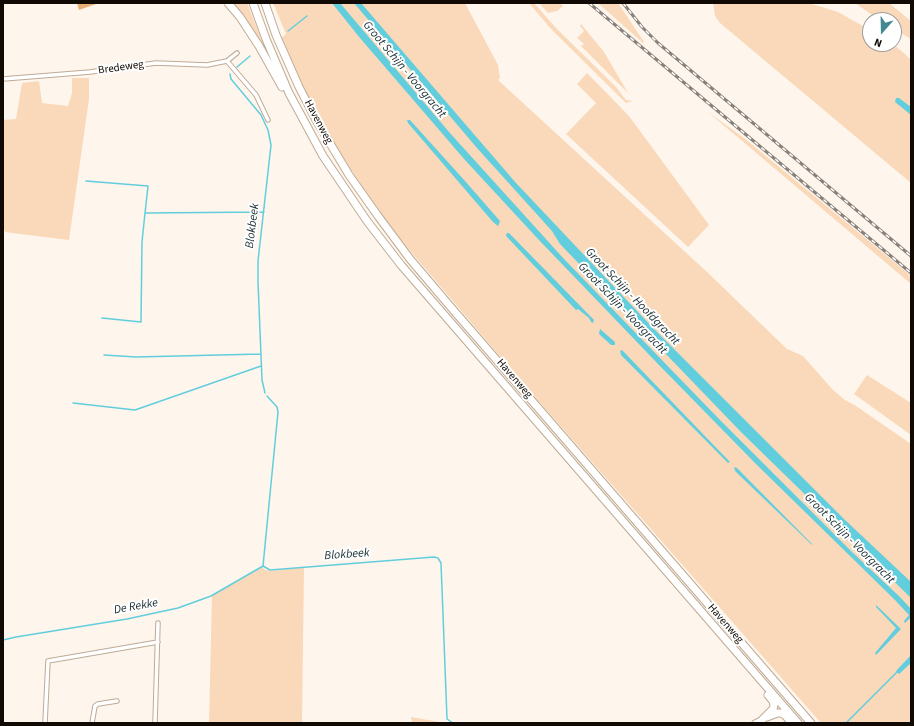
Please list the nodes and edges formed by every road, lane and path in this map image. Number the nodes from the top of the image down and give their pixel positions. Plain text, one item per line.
1 (228, 3) edge
2 (253, 3) edge
3 (265, 3) edge
4 (237, 53) dead end
5 (227, 61) junction
6 (3, 79) edge
7 (268, 120) dead end
8 (323, 156) junction
9 (698, 608) junction
10 (158, 622) dead end
11 (158, 642) junction
12 (117, 702) dead end
13 (763, 719) junction
14 (45, 723) edge
15 (92, 723) edge
16 (155, 723) edge
17 (755, 723) edge
18 (792, 723) edge
19 (798, 723) edge
20 (811, 723) edge

1 - 8 highway
2 - 8 highway, Havenweg
3 - 20 highway, Havenweg
4 - 5 street, Bredeweg
5 - 6 street, Bredeweg
5 - 7 street
8 - 9 highway, Havenweg
9 - 13 highway
9 - 19 highway, Havenweg
10 - 11 street
11 - 14 street
11 - 16 street
12 - 15 street
13 - 17 street
13 - 18 highway

